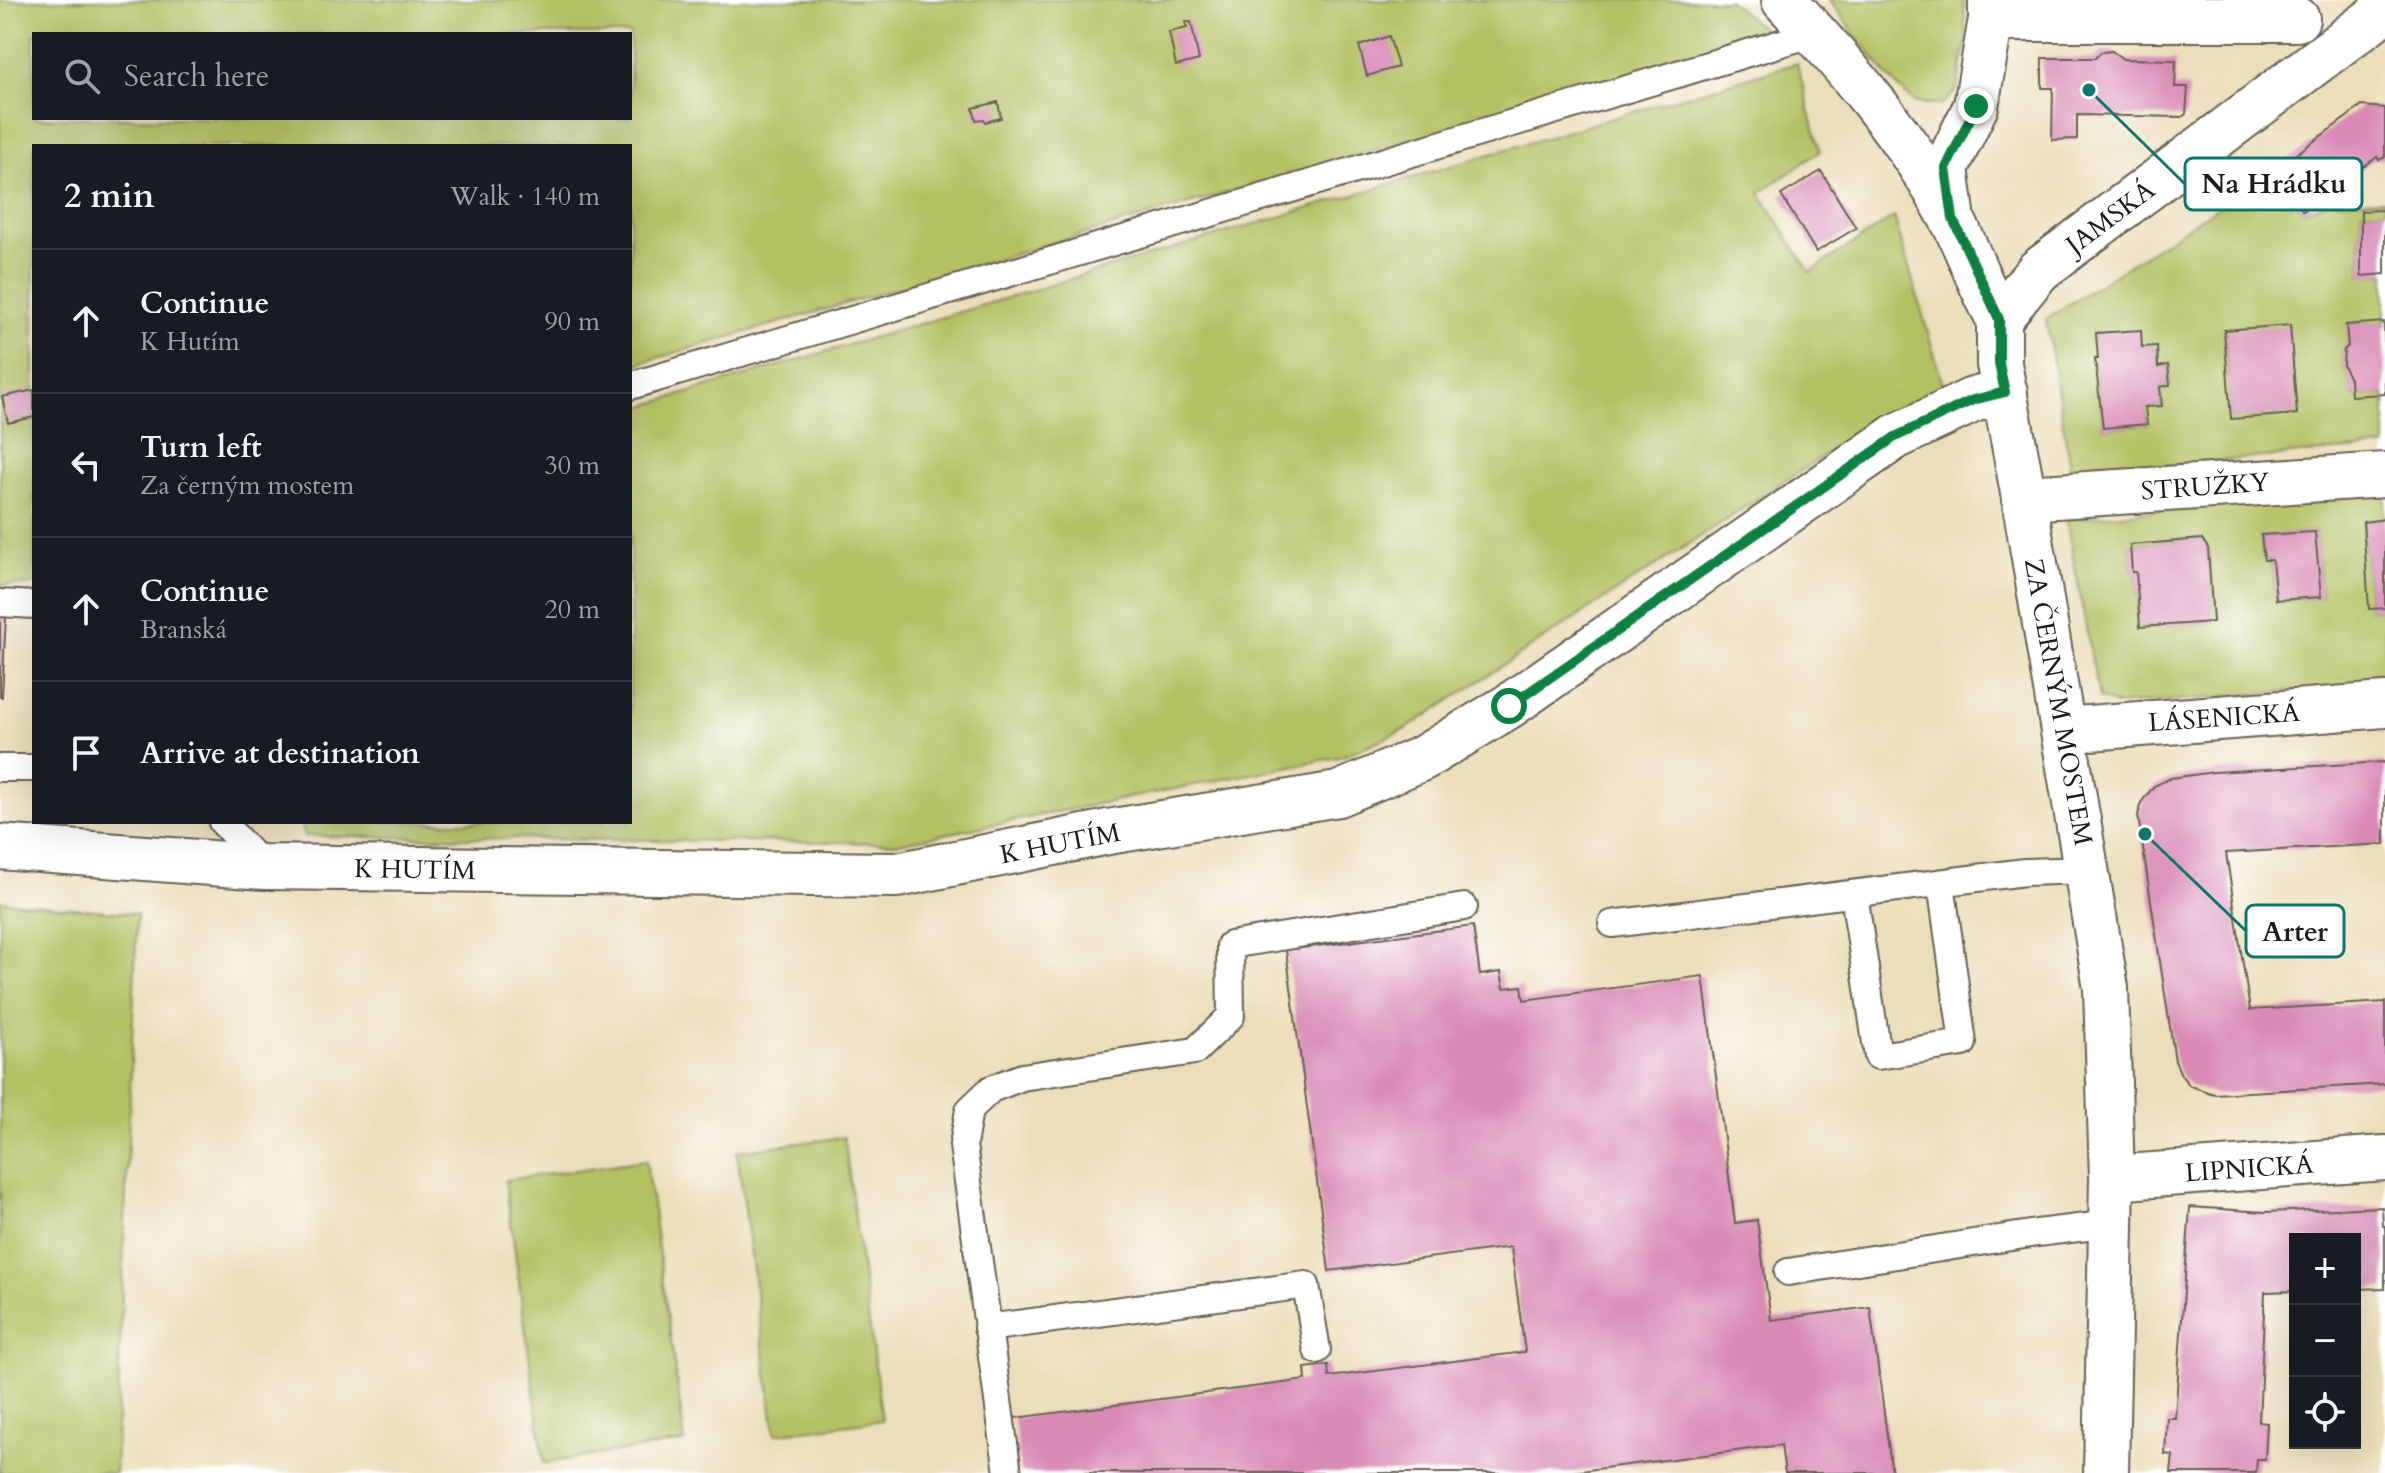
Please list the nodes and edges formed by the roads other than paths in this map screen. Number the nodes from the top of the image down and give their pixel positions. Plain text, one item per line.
1 (1784, 0) edge
2 (1991, 9) edge
3 (2382, 15) edge
4 (2297, 19) dead end
5 (1815, 33) junction
6 (1953, 219) junction
7 (1999, 319) junction
8 (632, 385) edge
9 (2005, 392) junction
10 (2385, 475) edge
11 (2024, 498) junction
12 (0, 603) edge
13 (32, 605) edge
14 (2385, 705) edge
15 (2063, 730) junction
16 (0, 768) edge
17 (32, 768) edge
18 (230, 824) edge
19 (0, 847) edge
20 (264, 867) junction
21 (2087, 870) junction
22 (1941, 883) junction
23 (1854, 894) junction
24 (1464, 907) dead end
25 (1612, 924) dead end
26 (2385, 1158) edge
27 (2112, 1178) junction
28 (2111, 1224) junction
29 (1788, 1272) dead end
30 (987, 1328) junction
31 (1317, 1350) dead end
32 (1008, 1473) edge
33 (2106, 1473) edge

1 - 5 street, ZA ČERNÝM MOSTEM
2 - 4 street
2 - 6 street
3 - 7 street, JAMSKÁ
5 - 6 street, ZA ČERNÝM MOSTEM
5 - 8 lane
6 - 7 street, ZA ČERNÝM MOSTEM
7 - 9 street, ZA ČERNÝM MOSTEM
9 - 11 street, ZA ČERNÝM MOSTEM
9 - 20 street, K HUTÍM
10 - 11 street, STRUŽKY
11 - 15 street, ZA ČERNÝM MOSTEM
12 - 13 lane
14 - 15 street, LÁSENICKÁ
15 - 21 street, ZA ČERNÝM MOSTEM
16 - 17 lane
18 - 20 lane
19 - 20 street, K HUTÍM
21 - 22 lane
21 - 27 street, ZA ČERNÝM MOSTEM
22 - 23 lane
22 - 23 lane
23 - 25 lane
24 - 30 lane
26 - 27 street, LIPNICKÁ
27 - 28 street, ZA ČERNÝM MOSTEM
28 - 29 lane
28 - 33 street, ZA ČERNÝM MOSTEM
30 - 31 lane
30 - 32 lane

